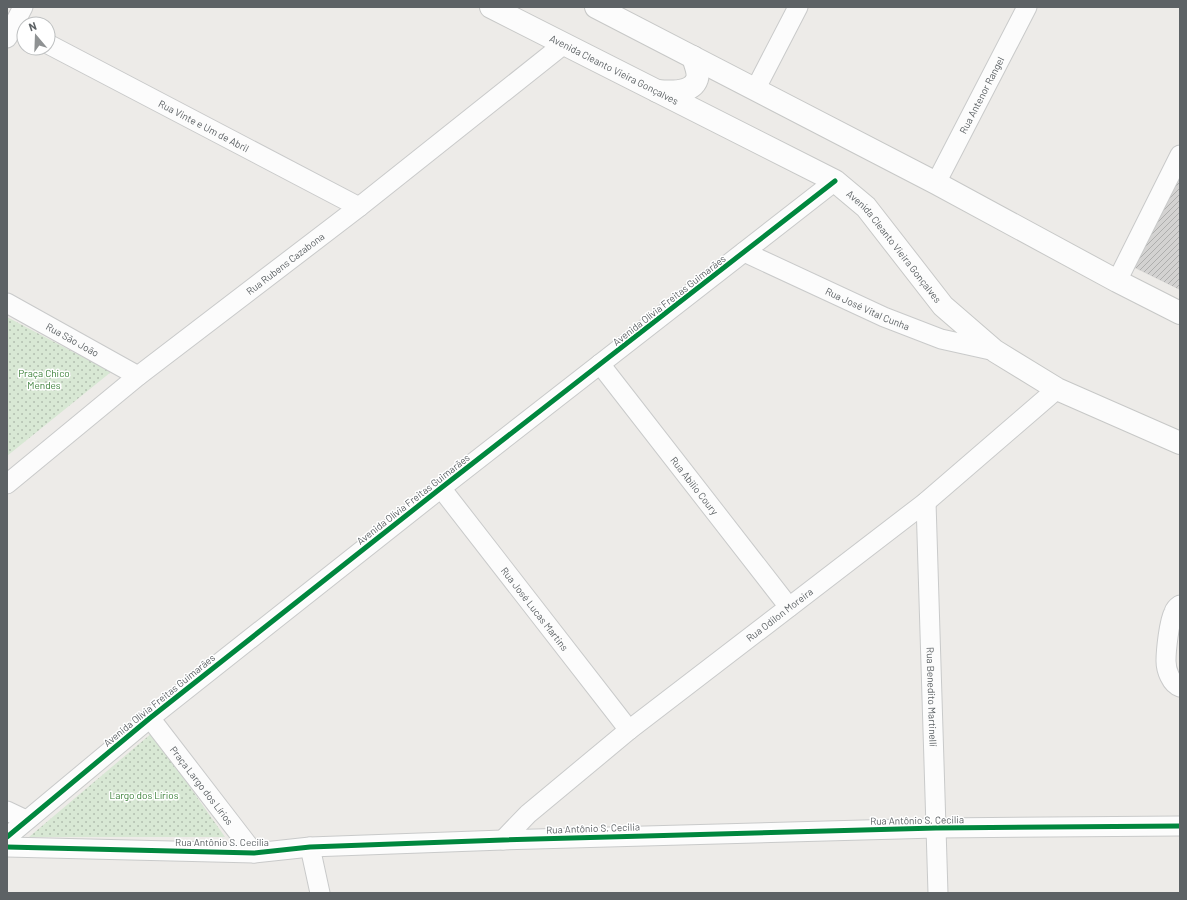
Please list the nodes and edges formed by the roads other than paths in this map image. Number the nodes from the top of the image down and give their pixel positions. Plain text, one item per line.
1 (23, 7) edge
2 (491, 7) edge
3 (596, 7) edge
4 (798, 7) edge
5 (1027, 7) edge
6 (13, 30) edge
7 (564, 44) junction
8 (56, 48) edge
9 (693, 58) junction
10 (755, 90) junction
11 (656, 91) junction
12 (1180, 155) edge
13 (835, 181) junction
14 (936, 183) junction
15 (359, 207) junction
16 (744, 252) junction
17 (1117, 281) junction
18 (7, 303) edge
19 (1180, 313) edge
20 (995, 351) junction
21 (600, 364) junction
22 (138, 376) junction
23 (1057, 389) junction
24 (1180, 443) edge
25 (7, 484) edge
26 (440, 488) junction
27 (926, 502) junction
28 (1180, 605) edge
29 (789, 607) junction
30 (1180, 687) edge
31 (150, 718) junction
32 (629, 730) junction
33 (7, 811) edge
34 (26, 820) junction
35 (1180, 826) edge
36 (936, 828) junction
37 (7, 837) edge
38 (503, 840) junction
39 (7, 847) edge
40 (310, 847) junction
41 (254, 853) junction
42 (320, 893) edge
43 (938, 893) edge

1 - 6 street
2 - 7 main road, Avenida Cleanto Vieira Gonçalves
3 - 9 main road
4 - 10 street
5 - 14 street, Rua Antenor Rangel
7 - 11 main road, Avenida Cleanto Vieira Gonçalves
7 - 15 street, Rua Rubens Cazabona
8 - 15 street, Rua Vinte e Um de Abril
9 - 10 main road
9 - 11 main road
10 - 14 main road
11 - 13 main road, Avenida Cleanto Vieira Gonçalves
12 - 17 street
13 - 16 street, Avenida Olívia Freitas Guimarães
13 - 20 main road, Avenida Cleanto Vieira Gonçalves
14 - 17 main road
15 - 22 street, Rua Rubens Cazabona
16 - 20 street, Rua José Vital Cunha
16 - 21 street, Avenida Olívia Freitas Guimarães
17 - 19 main road
18 - 22 street, Rua São João
20 - 23 main road, Avenida Cleanto Vieira Gonçalves
21 - 26 street, Avenida Olívia Freitas Guimarães
21 - 29 street, Rua Abilio Coury
22 - 25 street, Rua Rubens Cazabona
23 - 24 main road, Avenida Cleanto Vieira Gonçalves
23 - 27 street, Rua Odilon Moreira
26 - 31 street, Avenida Olívia Freitas Guimarães
26 - 32 street, Rua José Lucas Martins
27 - 29 street, Rua Odilon Moreira
27 - 36 street, Rua Benedito Martinelli
28 - 30 street
29 - 32 street, Rua Odilon Moreira
31 - 34 street, Avenida Olívia Freitas Guimarães
31 - 41 street, Praça Largo dos Lírios
32 - 38 street, Rua Odilon Moreira
33 - 34 street
34 - 37 street, Avenida Olívia Freitas Guimarães
35 - 36 street, Rua Antônio S. Cecilia
36 - 38 street, Rua Antônio S. Cecilia
36 - 43 street, Rua Benedito Martinelli
38 - 40 street, Rua Antônio S. Cecilia
39 - 41 street, Rua Antônio S. Cecilia
40 - 41 street, Rua Antônio S. Cecilia
40 - 42 street

